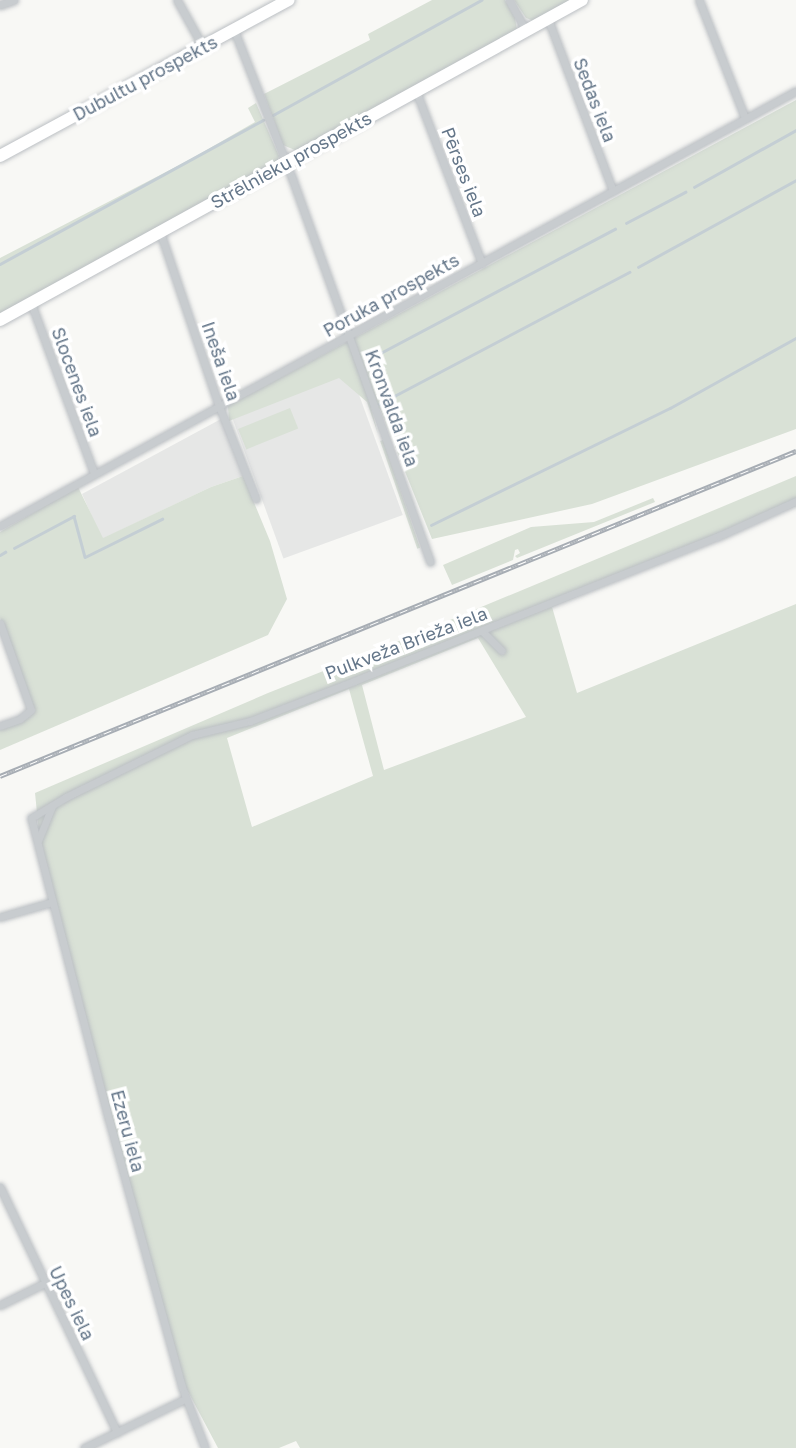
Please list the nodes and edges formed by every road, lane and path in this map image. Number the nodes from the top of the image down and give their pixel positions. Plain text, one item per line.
1 (14, 0) edge
2 (177, 0) edge
3 (289, 0) edge
4 (509, 0) edge
5 (582, 0) edge
6 (699, 0) edge
7 (0, 5) edge
8 (548, 19) junction
9 (234, 30) junction
10 (526, 31) junction
11 (203, 47) junction
12 (416, 91) junction
13 (796, 91) edge
14 (745, 118) junction
15 (0, 156) edge
16 (286, 162) junction
17 (613, 191) junction
18 (160, 232) junction
19 (482, 264) junction
20 (31, 303) junction
21 (0, 320) edge
22 (349, 336) junction
23 (219, 406) junction
24 (94, 473) junction
25 (256, 499) dead end
26 (796, 501) edge
27 (0, 526) edge
28 (430, 562) dead end
29 (0, 624) edge
30 (482, 631) junction
31 (502, 651) dead end
32 (0, 726) edge
33 (53, 806) junction
34 (31, 818) joint
35 (37, 842) junction
36 (52, 902) junction
37 (0, 917) edge
38 (0, 1186) edge
39 (44, 1283) junction
40 (0, 1305) edge
41 (186, 1399) junction
42 (117, 1432) junction
43 (84, 1448) edge
44 (205, 1448) edge

1 - 7 street
2 - 11 street
3 - 9 main road, Dubultu prospekts
4 - 10 street
5 - 8 main road, Strēlnieku prospekts
6 - 14 street
8 - 10 main road, Strēlnieku prospekts
8 - 17 street, Sedas iela
9 - 11 main road, Dubultu prospekts
9 - 16 street, Kronvalda iela
10 - 12 main road, Strēlnieku prospekts
11 - 15 main road, Dubultu prospekts
12 - 16 main road, Strēlnieku prospekts
12 - 19 street, Pērses iela
13 - 14 street, Poruka prospekts
14 - 17 street, Poruka prospekts
16 - 18 main road, Strēlnieku prospekts
16 - 22 street, Kronvalda iela
17 - 19 street, Poruka prospekts
18 - 20 main road, Strēlnieku prospekts
18 - 23 street, Ineša iela
19 - 22 street, Poruka prospekts
20 - 21 main road, Strēlnieku prospekts
20 - 24 street, Slocenes iela
22 - 23 street, Poruka prospekts
22 - 28 street, Kronvalda iela
23 - 24 street, Poruka prospekts
23 - 25 street, Ineša iela
24 - 27 street, Poruka prospekts
26 - 30 street, Pulkveža Brieža iela
29 - 32 street
30 - 31 street
30 - 33 street, Pulkveža Brieža iela
33 - 34 street, Pulkveža Brieža iela
33 - 35 street
34 - 35 street, Ezeru iela
35 - 36 street, Ezeru iela
36 - 37 street
36 - 41 street, Ezeru iela
38 - 39 street, Upes iela
39 - 40 street
39 - 42 street, Upes iela
41 - 42 street
41 - 44 street, Ezeru iela
42 - 43 street

